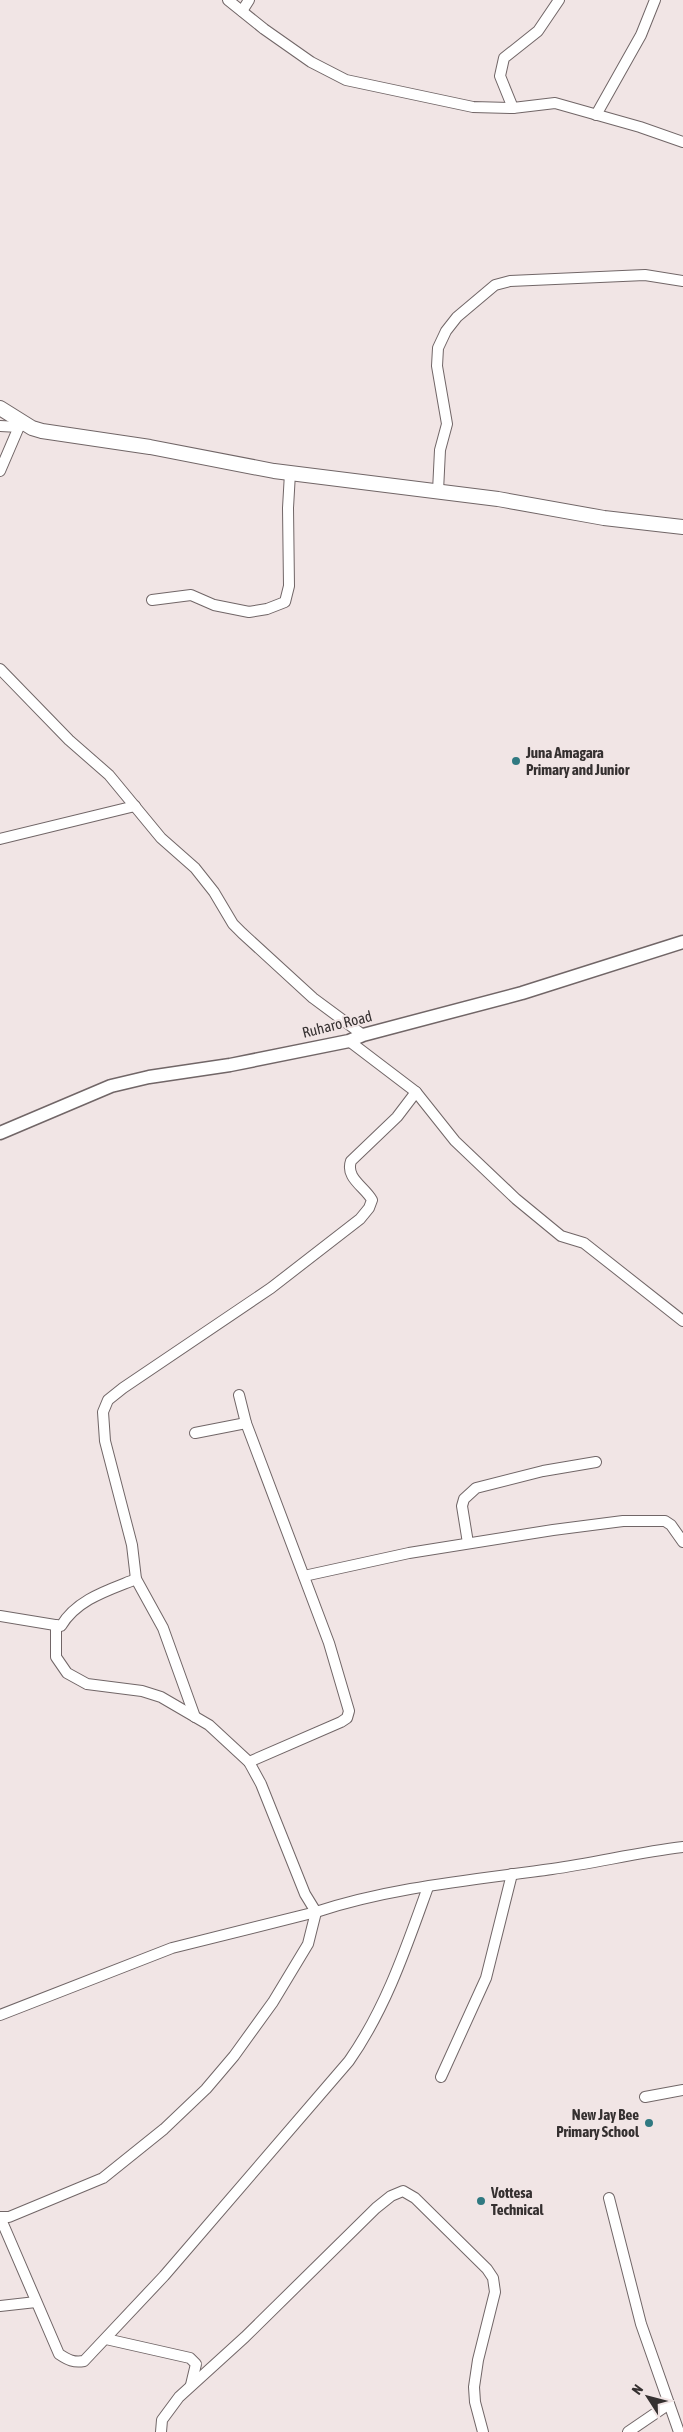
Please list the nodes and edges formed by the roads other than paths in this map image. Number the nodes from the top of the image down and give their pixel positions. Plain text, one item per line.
1 (228, 0) edge
2 (249, 0) edge
3 (559, 0) edge
4 (655, 0) edge
5 (242, 11) junction
6 (514, 108) junction
7 (596, 115) junction
8 (683, 142) edge
9 (683, 281) edge
10 (0, 408) edge
11 (20, 424) junction
12 (0, 426) edge
13 (0, 471) edge
14 (290, 473) junction
15 (438, 491) junction
16 (683, 527) edge
17 (152, 600) dead end
18 (0, 669) edge
19 (135, 806) junction
20 (0, 840) edge
21 (683, 942) edge
22 (363, 1035) junction
23 (349, 1041) junction
24 (416, 1092) junction
25 (0, 1133) edge
26 (683, 1322) edge
27 (239, 1395) dead end
28 (246, 1423) junction
29 (195, 1433) dead end
30 (596, 1462) dead end
31 (683, 1542) edge
32 (468, 1543) junction
33 (304, 1576) junction
34 (136, 1579) junction
35 (0, 1616) edge
36 (56, 1625) junction
37 (195, 1717) junction
38 (249, 1762) junction
39 (683, 1847) edge
40 (512, 1874) junction
41 (428, 1887) junction
42 (316, 1912) junction
43 (0, 2015) edge
44 (441, 2077) dead end
45 (683, 2090) edge
46 (645, 2097) dead end
47 (609, 2198) dead end
48 (0, 2217) edge
49 (36, 2302) junction
50 (0, 2306) edge
51 (106, 2339) junction
52 (190, 2387) junction
53 (669, 2404) junction
54 (161, 2432) edge
55 (483, 2432) edge
56 (628, 2432) edge
57 (679, 2432) edge

1 - 5 street
2 - 5 street
3 - 6 street
4 - 7 street
5 - 6 street
6 - 7 street
7 - 8 street
9 - 15 street
10 - 11 main road
11 - 12 street
11 - 13 street
11 - 14 main road
14 - 15 main road
14 - 17 street
15 - 16 main road
18 - 19 street
19 - 20 street
19 - 22 street
21 - 22 street, Ruharo Road
22 - 23 street, Ruharo Road
23 - 24 street
23 - 25 street, Ruharo Road
24 - 26 street
24 - 34 street
27 - 28 street
28 - 29 street
28 - 33 street
30 - 32 street
31 - 32 street
32 - 33 street
33 - 38 street
34 - 36 street
34 - 37 street
35 - 36 street
36 - 37 street
37 - 38 street
38 - 42 street
39 - 40 street
40 - 41 street
40 - 44 street
41 - 42 street
41 - 51 street
42 - 43 street
42 - 48 street
45 - 46 street
47 - 53 street
48 - 49 street
49 - 50 street
49 - 51 street
51 - 52 street
52 - 54 street
52 - 55 street
53 - 56 street
53 - 57 street

